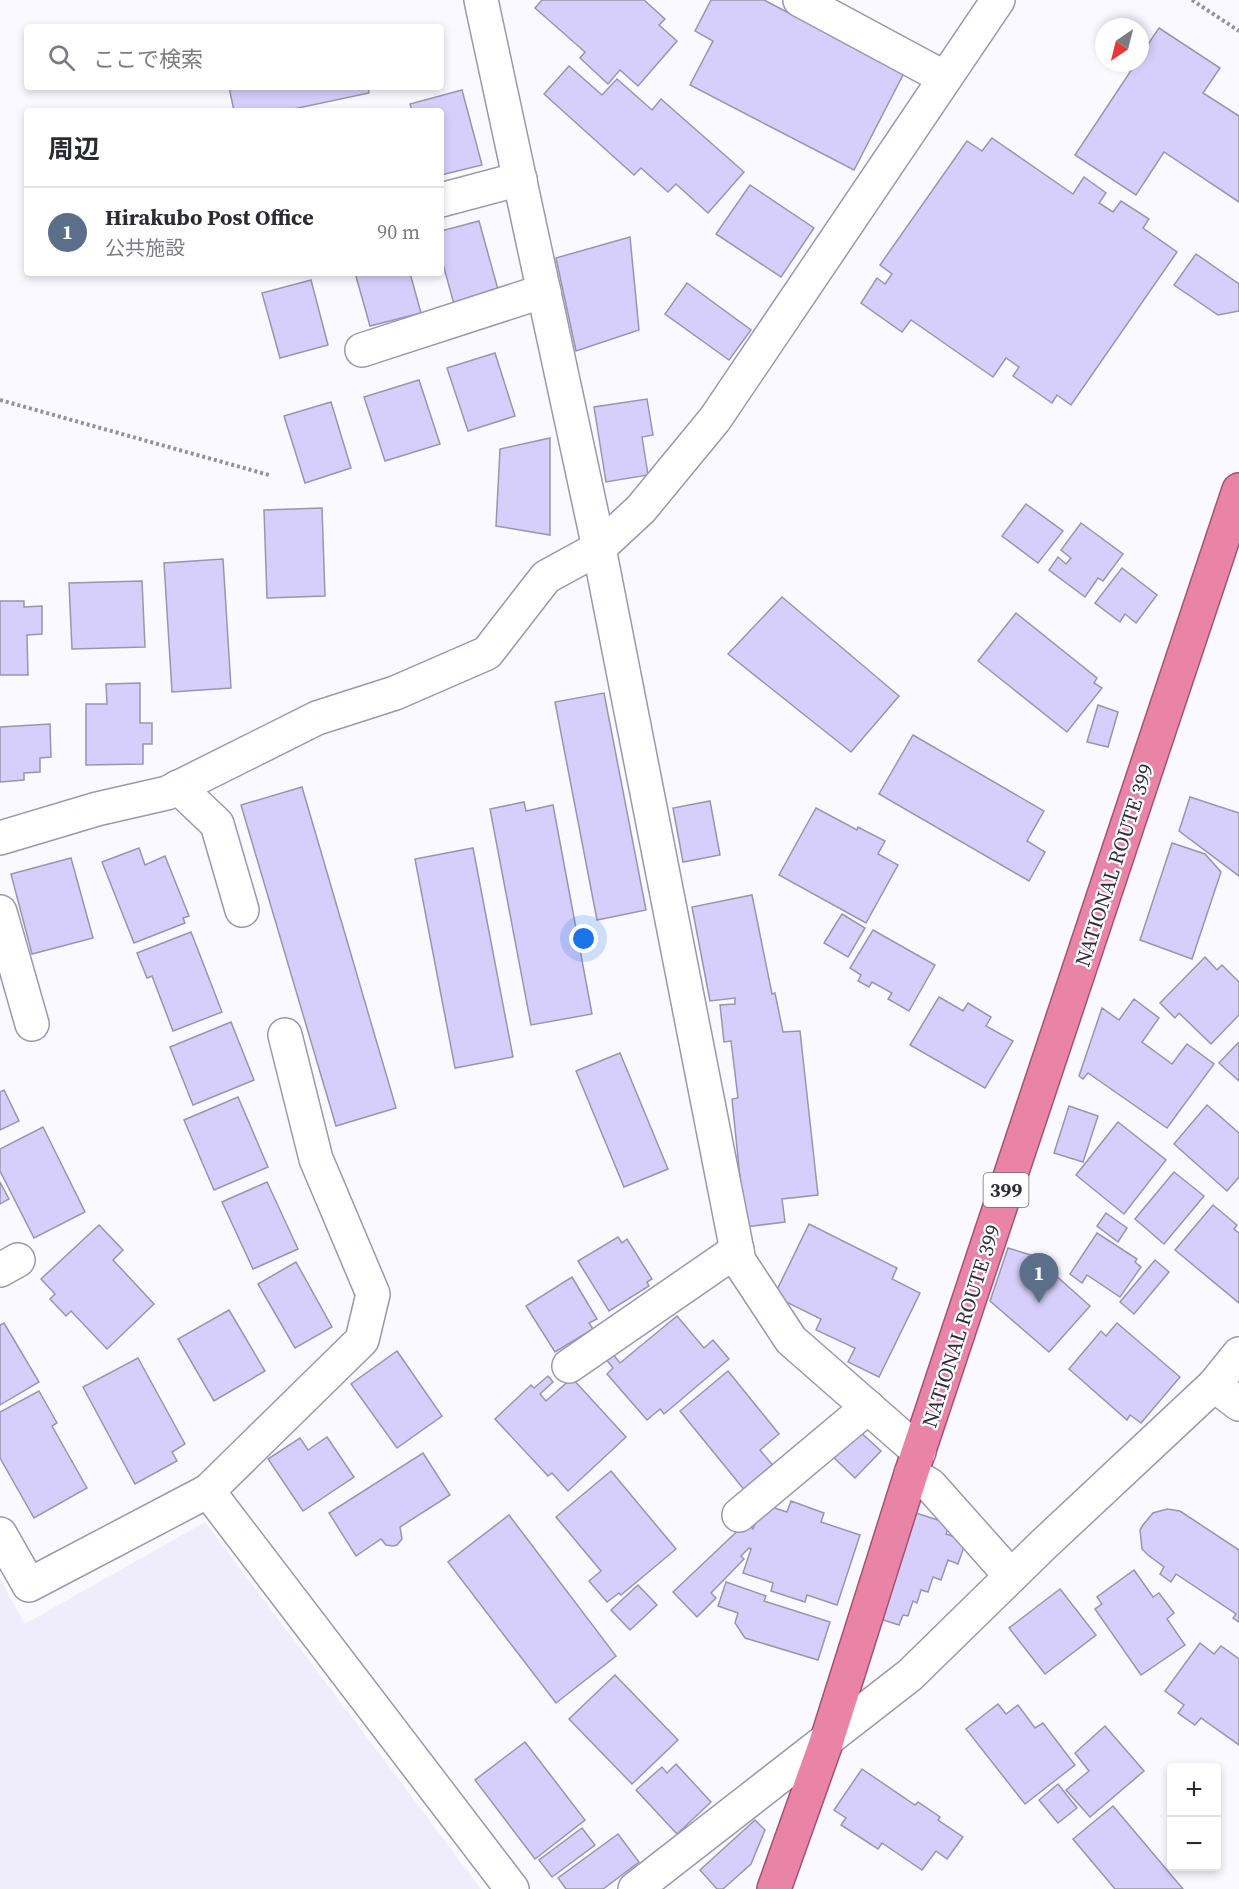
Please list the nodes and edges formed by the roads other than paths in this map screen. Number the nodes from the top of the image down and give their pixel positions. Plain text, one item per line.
1 (481, 0) edge
2 (800, 0) edge
3 (998, 0) edge
4 (945, 78) junction
5 (520, 179) junction
6 (444, 199) edge
7 (544, 291) junction
8 (362, 350) dead end
9 (1239, 490) edge
10 (599, 548) junction
11 (178, 787) junction
12 (0, 838) edge
13 (242, 910) dead end
14 (0, 912) edge
15 (32, 1024) dead end
16 (285, 1035) dead end
17 (737, 1250) junction
18 (1239, 1354) edge
19 (570, 1366) dead end
20 (1227, 1395) edge
21 (868, 1407) junction
22 (915, 1463) junction
23 (208, 1491) junction
24 (739, 1515) dead end
25 (0, 1534) edge
26 (1011, 1576) junction
27 (826, 1743) junction
28 (512, 1889) edge
29 (635, 1889) edge
30 (774, 1889) edge

1 - 5 street
2 - 4 street
3 - 4 street
4 - 10 street
5 - 6 street
5 - 7 street
7 - 8 street
7 - 10 street
9 - 22 highway, NATIONAL ROUTE 399 / 399
10 - 11 street
10 - 17 street
11 - 12 street
11 - 13 street
14 - 15 street
16 - 23 street
17 - 19 street
17 - 21 street
18 - 20 street
20 - 26 street
21 - 22 street
21 - 24 street
22 - 26 street
22 - 27 highway, NATIONAL ROUTE 399 / 399
23 - 25 street
23 - 28 street
26 - 27 street
27 - 29 street
27 - 30 highway, NATIONAL ROUTE 399 / 399

